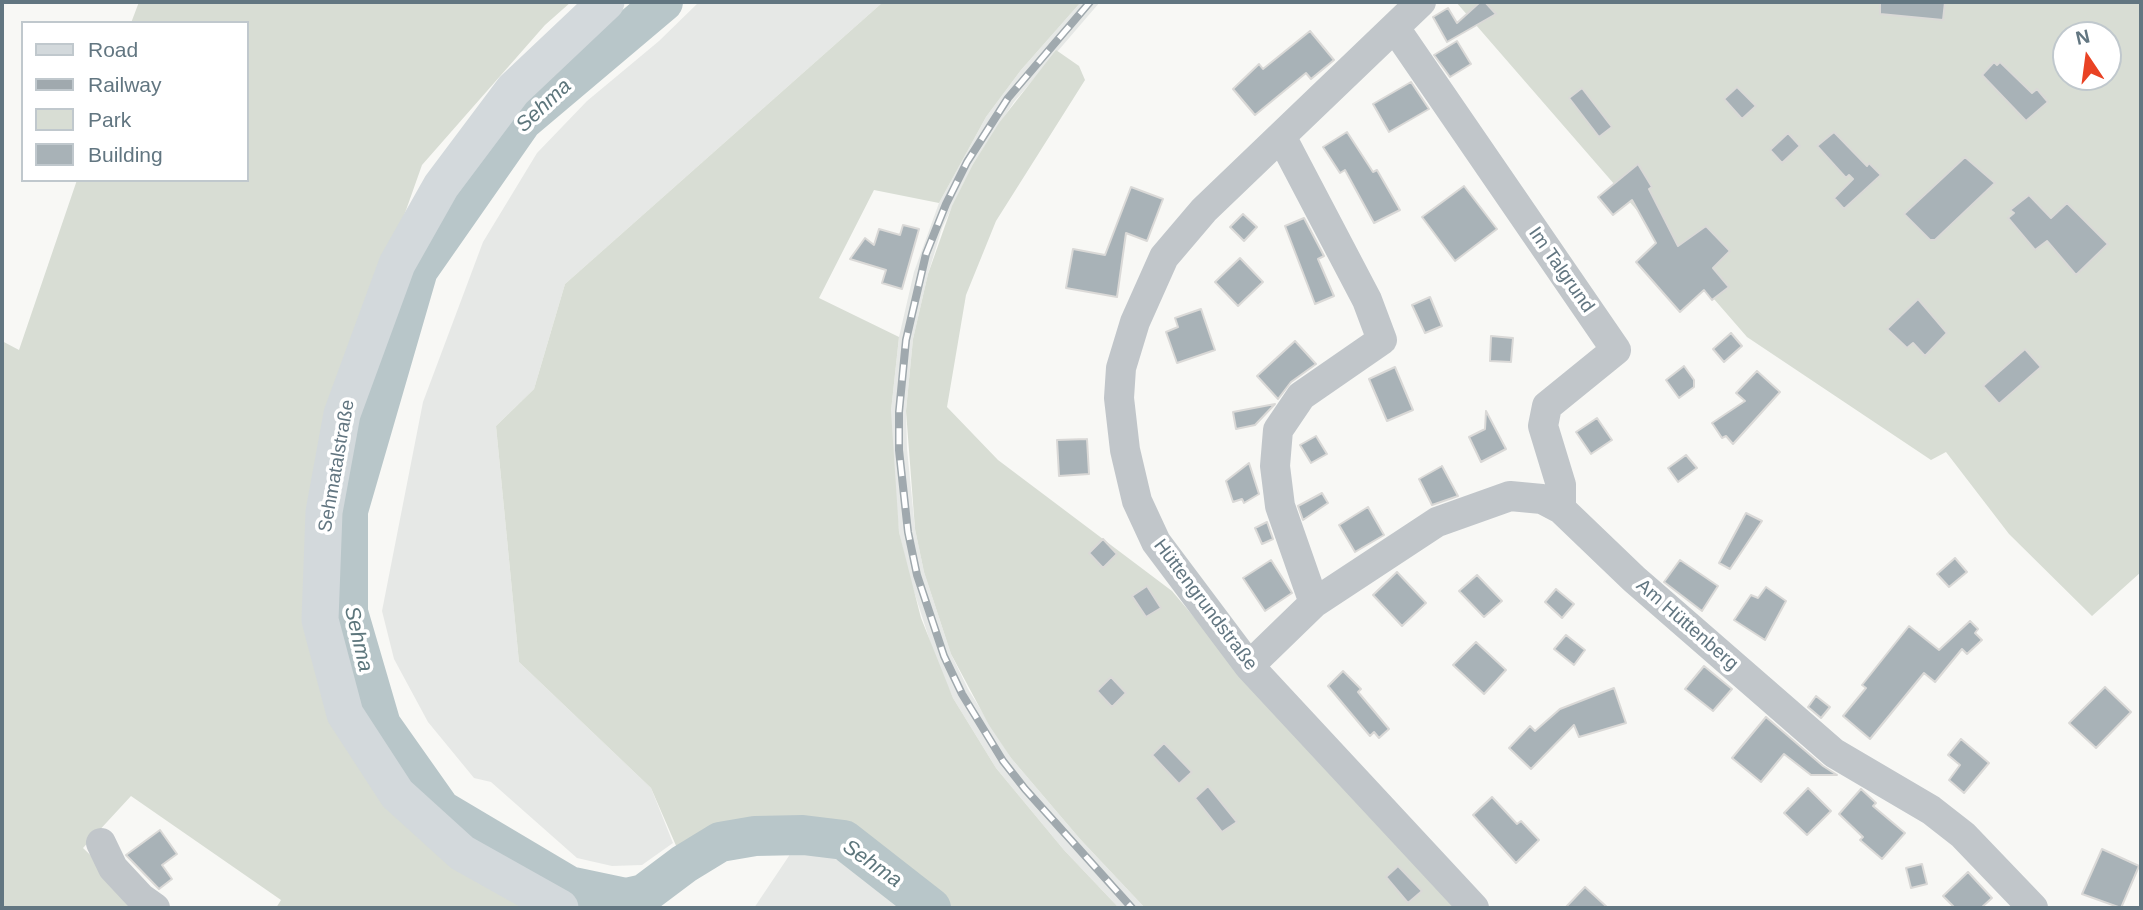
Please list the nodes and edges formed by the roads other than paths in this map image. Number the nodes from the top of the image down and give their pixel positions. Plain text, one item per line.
1 (606, 2) edge
2 (1421, 2) edge
3 (1395, 29) junction
4 (1282, 138) junction
5 (1561, 509) junction
6 (1314, 603) junction
7 (1249, 666) junction
8 (101, 843) dead end
9 (155, 908) edge
10 (560, 908) edge
11 (1474, 908) edge
12 (2033, 908) edge

1 - 10 main road, Sehmatalstraße
2 - 3 street, Hüttengrundstraße
3 - 4 street, Hüttengrundstraße
3 - 5 street, Im Talgrund
4 - 6 street
4 - 7 street, Hüttengrundstraße
5 - 6 street, Am Hüttenberg
5 - 12 street, Am Hüttenberg
6 - 7 street, Am Hüttenberg
7 - 11 street, Hüttengrundstraße
8 - 9 street

